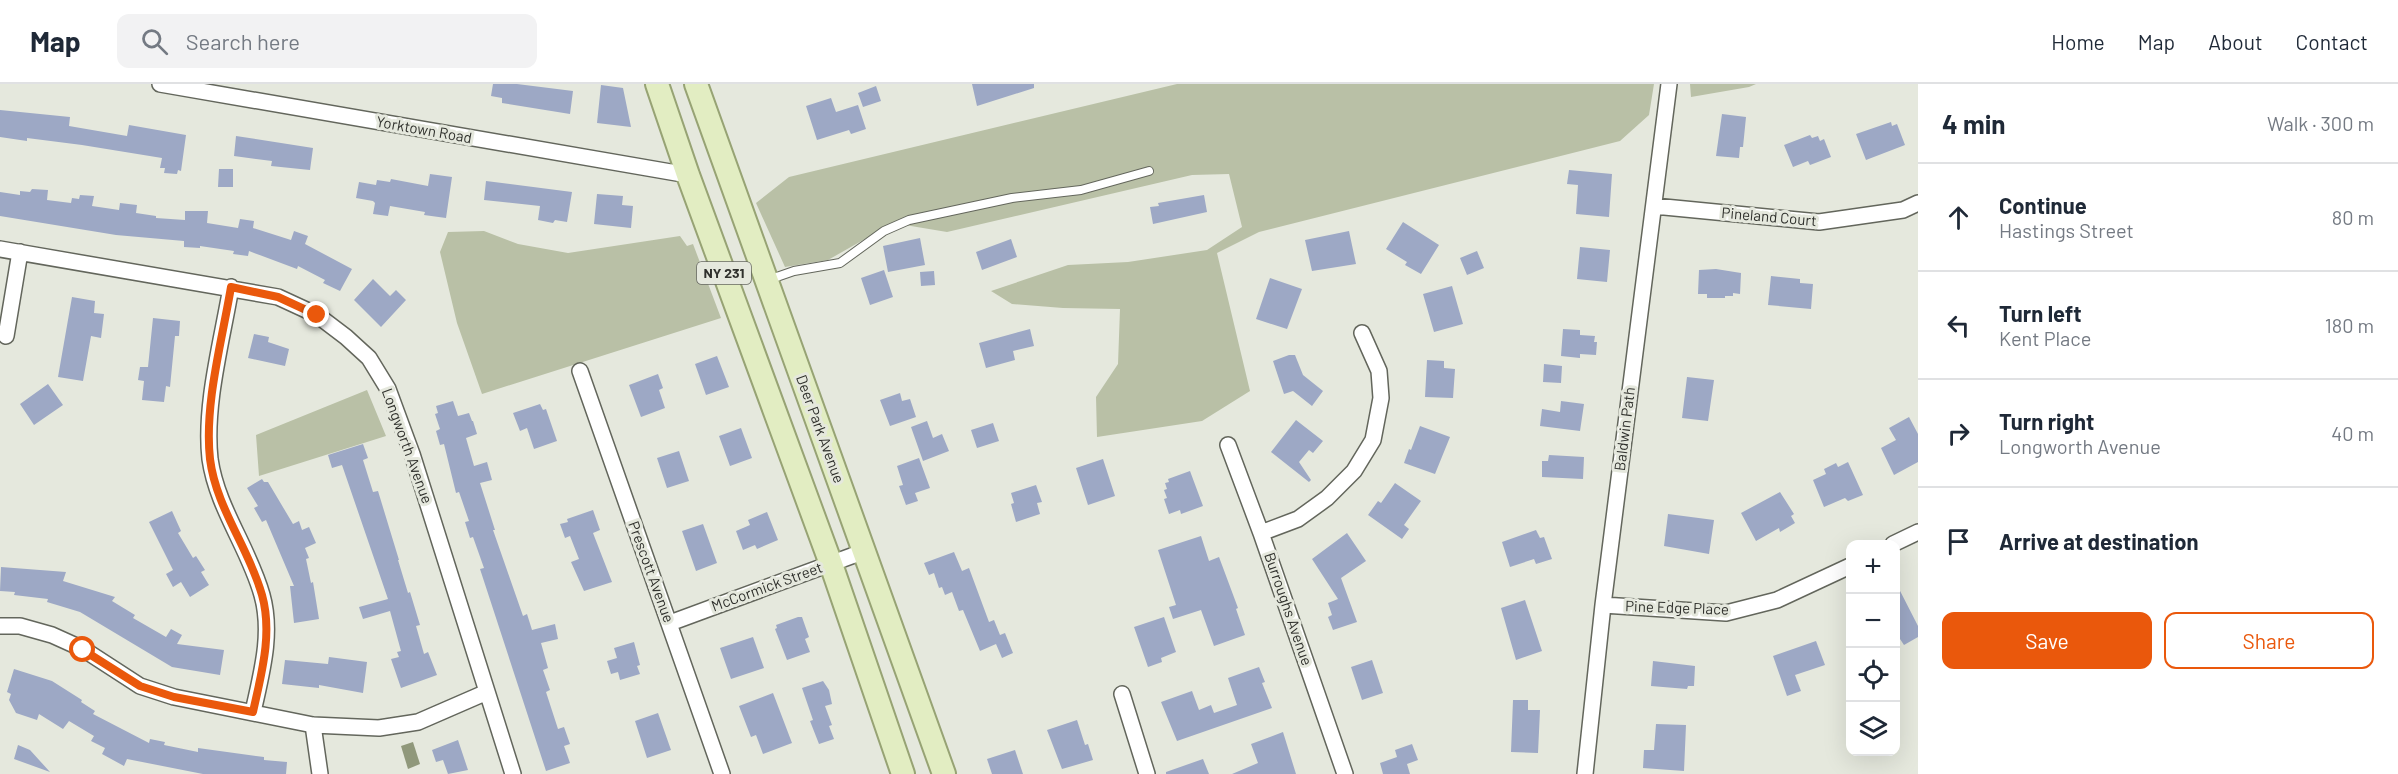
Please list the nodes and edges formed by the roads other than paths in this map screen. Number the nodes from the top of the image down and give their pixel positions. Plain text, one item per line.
1 (160, 84) edge
2 (657, 84) edge
3 (696, 84) edge
4 (1669, 84) edge
5 (1149, 171) dead end
6 (688, 175) junction
7 (1918, 203) edge
8 (1654, 206) junction
9 (0, 249) edge
10 (20, 252) junction
11 (766, 280) junction
12 (231, 287) junction
13 (1362, 333) dead end
14 (6, 336) dead end
15 (580, 371) dead end
16 (1228, 446) dead end
17 (1918, 532) edge
18 (1261, 533) junction
19 (1900, 541) edge
20 (865, 551) junction
21 (831, 564) junction
22 (1846, 568) edge
23 (1603, 605) junction
24 (670, 623) junction
25 (0, 626) edge
26 (488, 692) junction
27 (1122, 694) dead end
28 (253, 712) junction
29 (313, 725) junction
30 (320, 774) edge
31 (513, 774) edge
32 (722, 774) edge
33 (903, 774) edge
34 (944, 774) edge
35 (1147, 774) edge
36 (1345, 774) edge
37 (1585, 774) edge

1 - 6 street, Yorktown Road
2 - 6 main road, NY 231
3 - 11 main road, Deer Park Avenue / NY 231
4 - 8 street, Baldwin Path
5 - 11 lane
6 - 21 main road, NY 231
7 - 8 street, Pineland Court
8 - 23 street, Baldwin Path
9 - 10 street, Longworth Avenue
10 - 12 street, Longworth Avenue
10 - 14 street
11 - 20 main road, Deer Park Avenue / NY 231
12 - 26 street, Longworth Avenue
12 - 28 street
13 - 18 street
15 - 24 street, Prescott Avenue
16 - 18 street, Burroughs Avenue
17 - 19 street
18 - 36 street, Burroughs Avenue
20 - 21 street, McCormick Street
20 - 34 main road, Deer Park Avenue / NY 231
21 - 24 street, McCormick Street
21 - 33 main road, NY 231
22 - 23 street, Pine Edge Place
23 - 37 street, Baldwin Path
24 - 32 street, Prescott Avenue
25 - 28 street
26 - 29 street
26 - 31 street, Longworth Avenue
27 - 35 street
28 - 29 street
29 - 30 street

